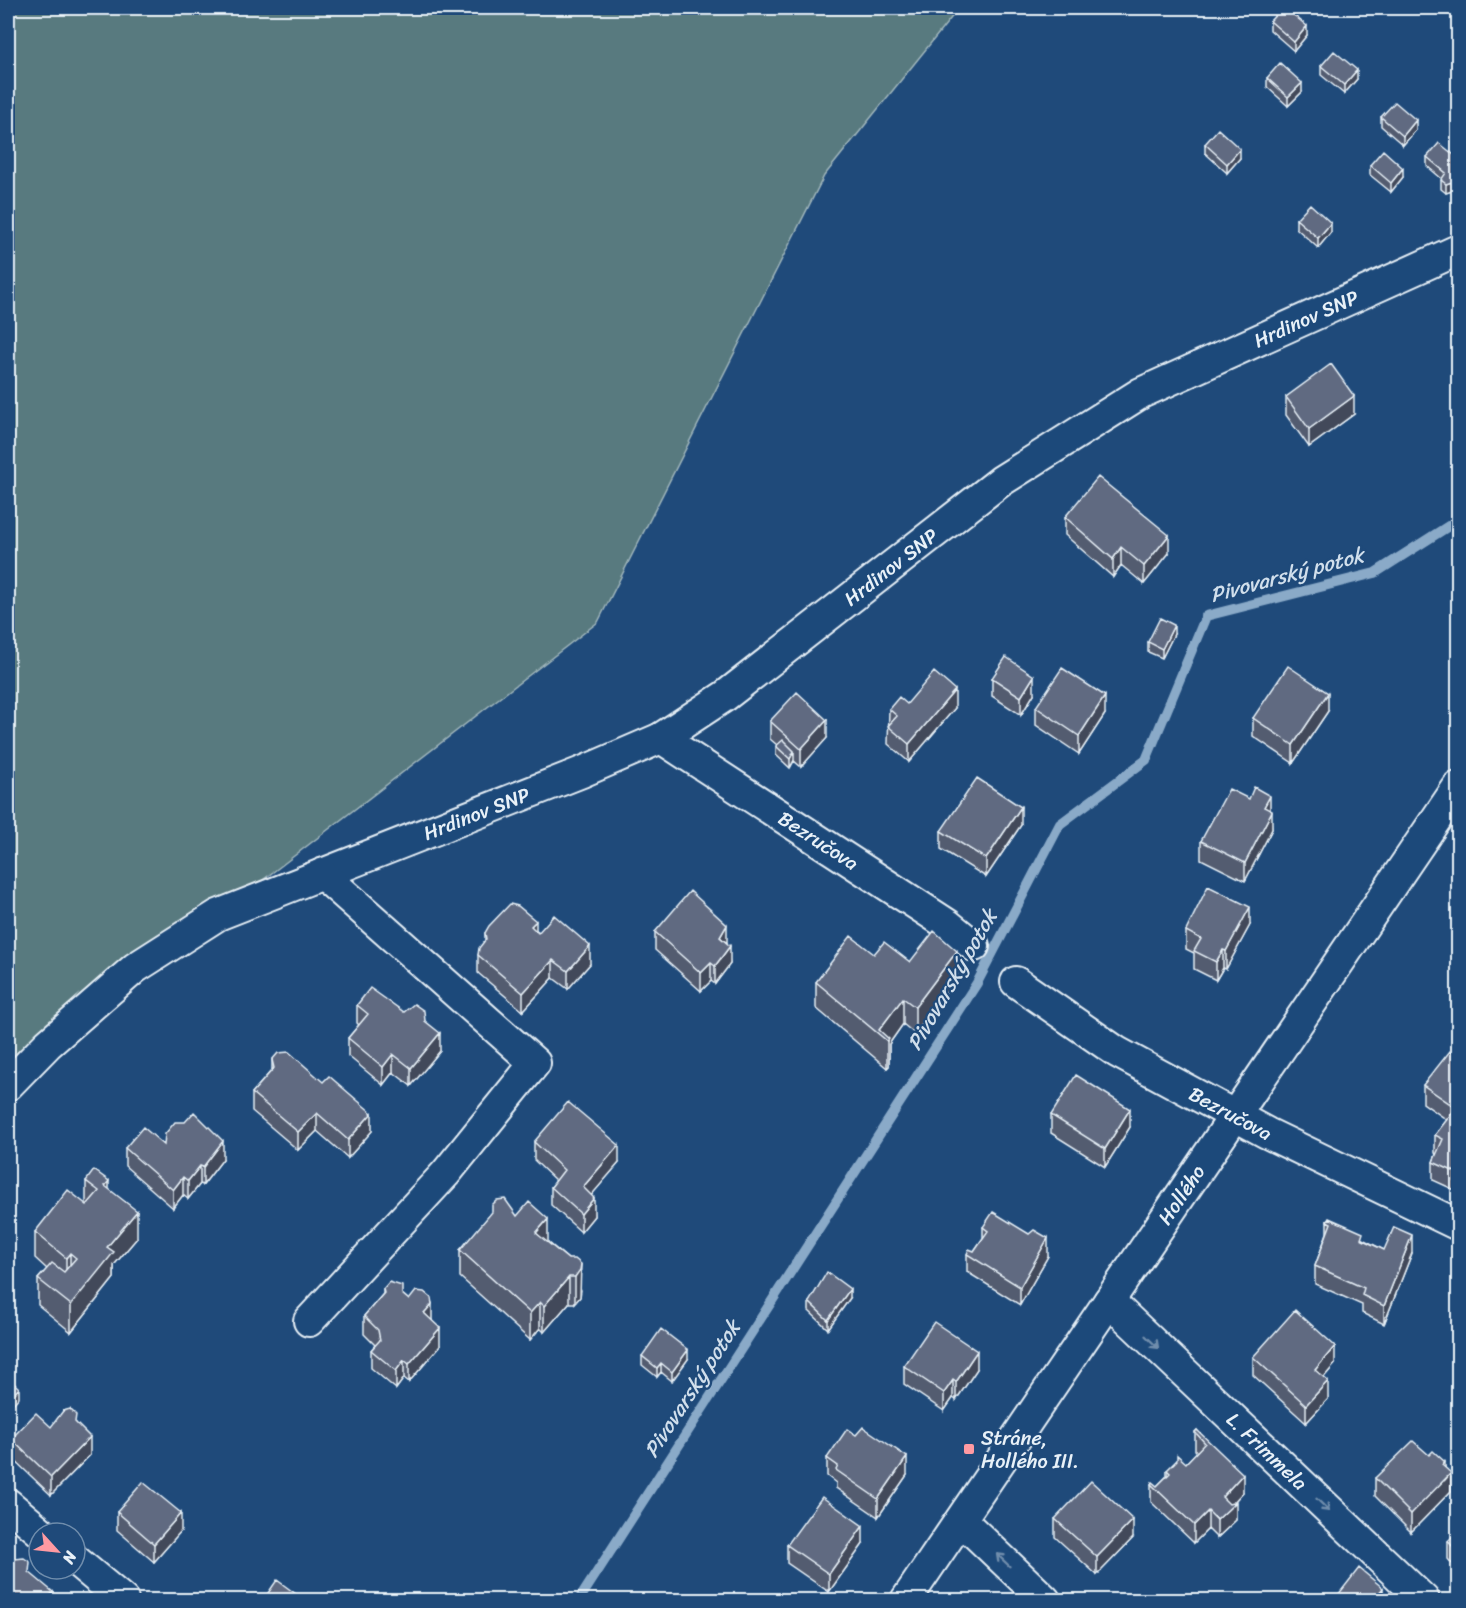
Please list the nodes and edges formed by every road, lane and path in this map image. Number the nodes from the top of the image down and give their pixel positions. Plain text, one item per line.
1 (1458, 250) edge
2 (661, 738) junction
3 (1458, 787) edge
4 (322, 874) junction
5 (974, 946) dead end
6 (1016, 982) dead end
7 (8, 1085) edge
8 (1236, 1116) junction
9 (1458, 1225) edge
10 (1109, 1301) junction
11 (309, 1321) dead end
12 (8, 1504) edge
13 (961, 1520) junction
14 (28, 1521) edge
15 (87, 1570) edge
16 (123, 1600) edge
17 (906, 1600) edge
18 (1045, 1600) edge
19 (1424, 1600) edge

1 - 2 street, Hrdinov SNP
2 - 4 street, Hrdinov SNP
2 - 5 street, Bezručova
3 - 8 street, Hollého
4 - 7 street, Hrdinov SNP
4 - 11 street
6 - 8 street, Bezručova
8 - 9 street, Bezručova
8 - 10 street, Hollého
10 - 13 street, Hollého
10 -> 19 street, L. Frimmela
12 - 14 street
13 - 17 street, Hollého
18 -> 13 street
15 - 16 street

